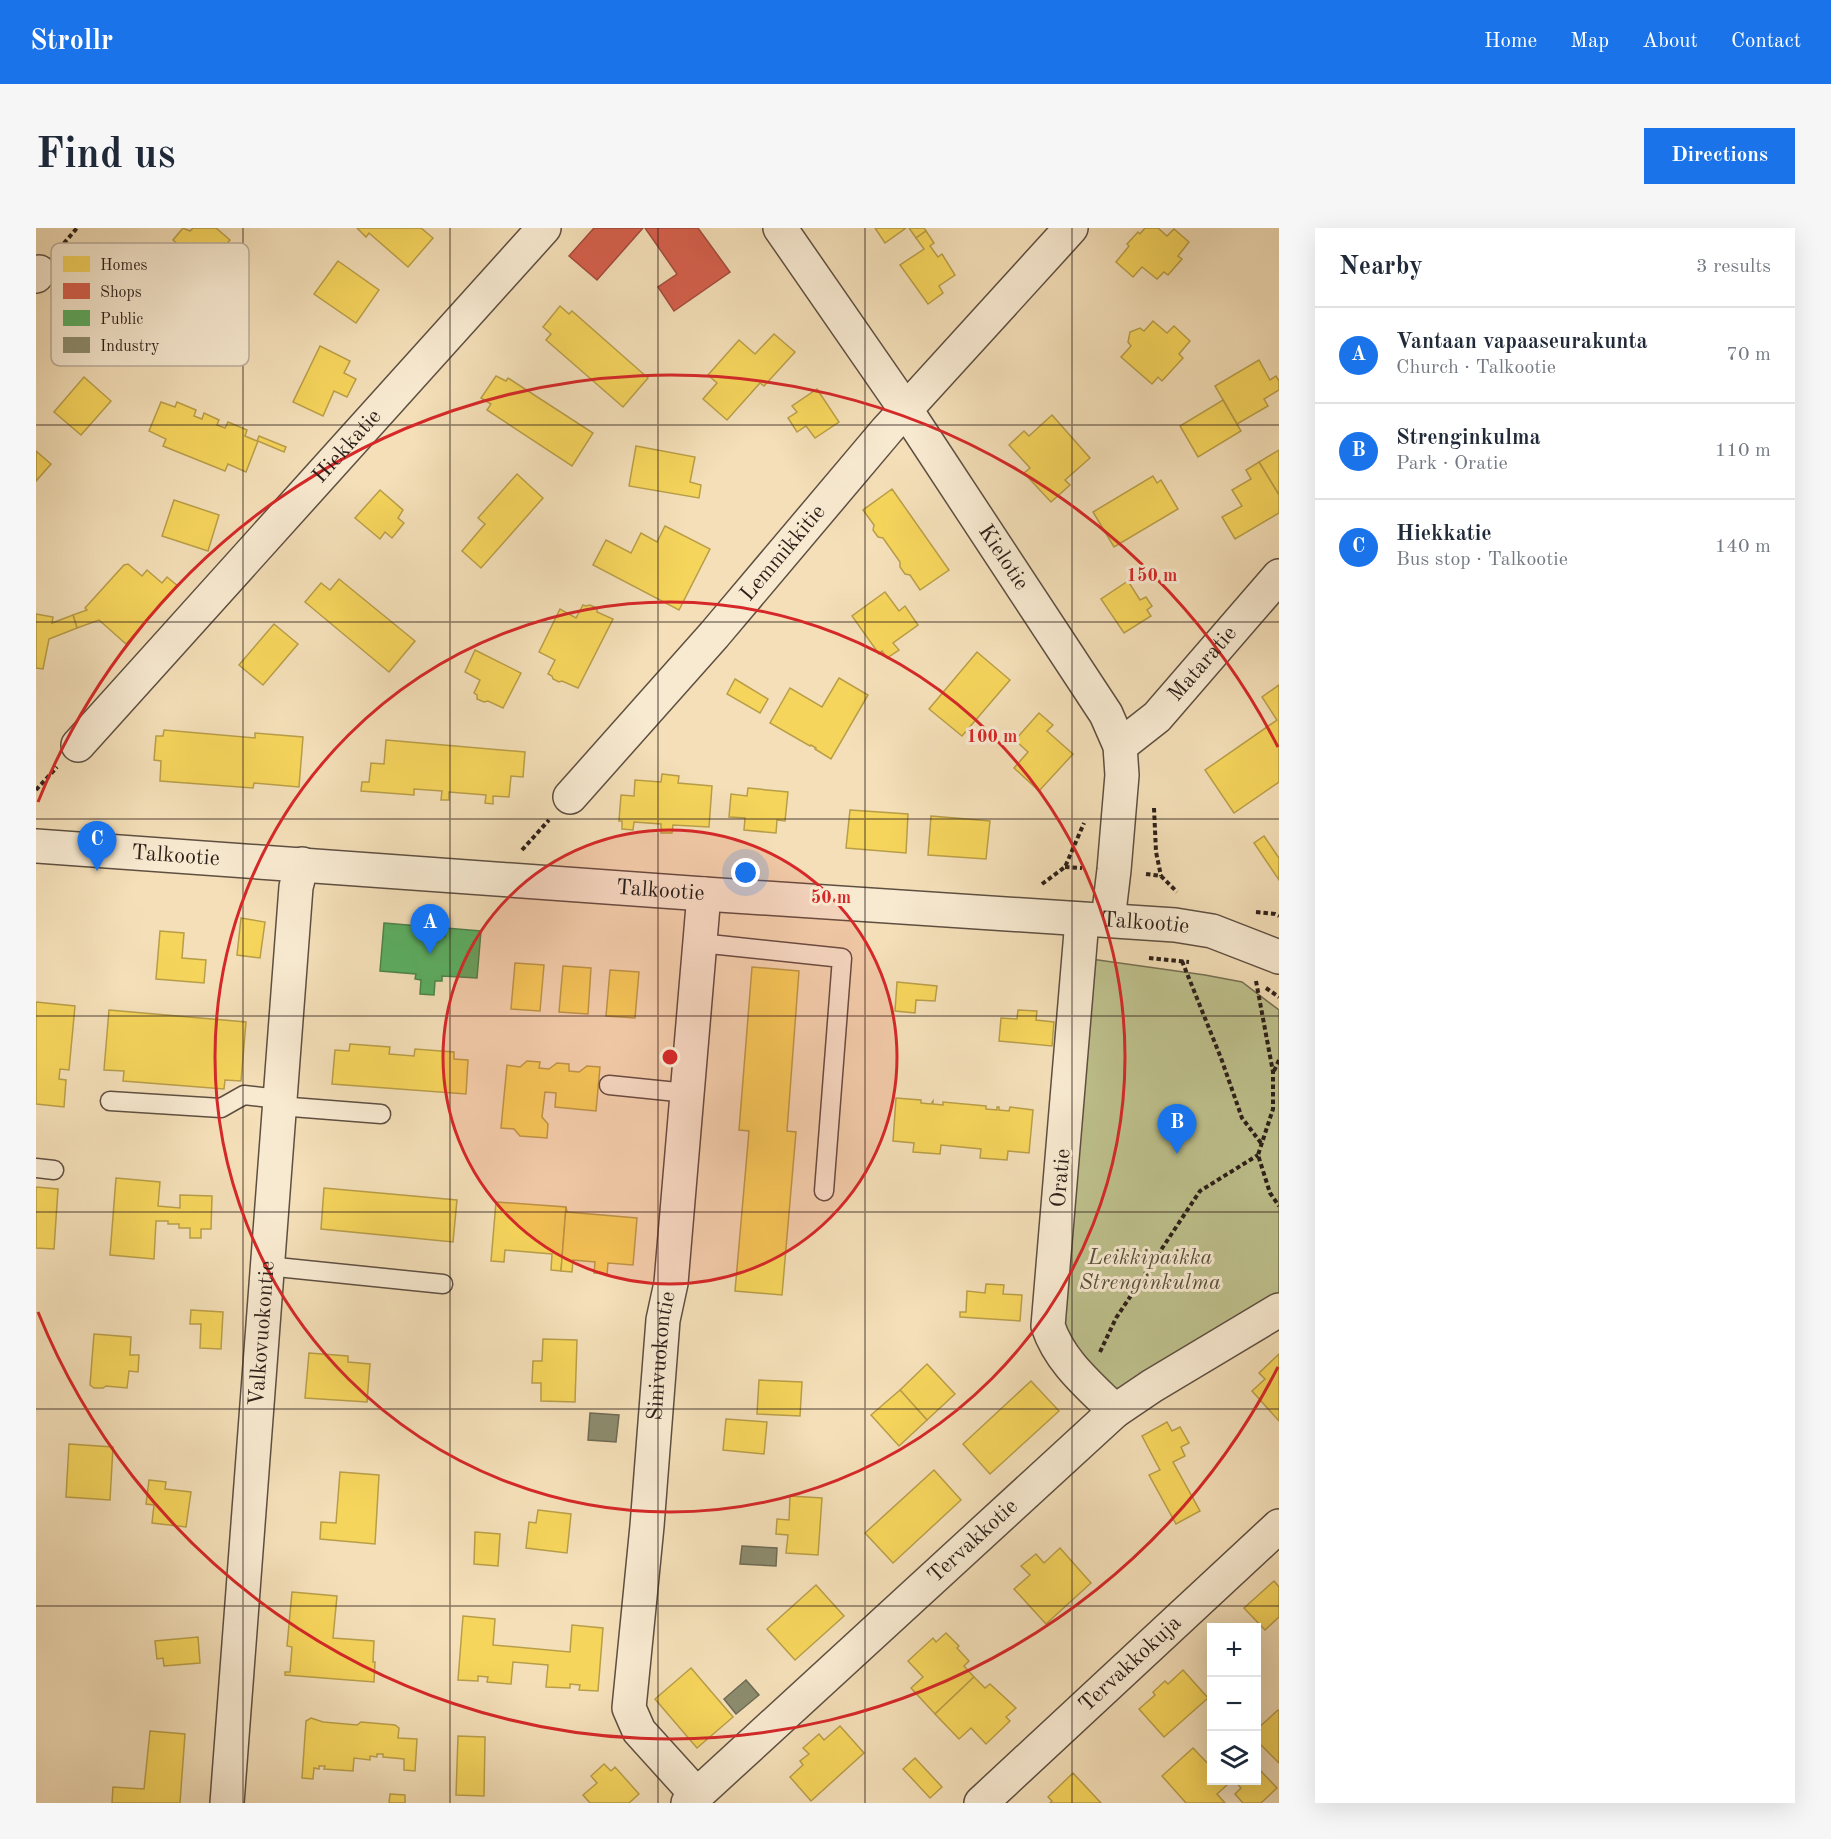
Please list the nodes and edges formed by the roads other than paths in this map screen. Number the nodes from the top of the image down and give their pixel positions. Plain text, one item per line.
1 (544, 228) edge
2 (780, 228) edge
3 (1071, 228) edge
4 (906, 410) junction
5 (1279, 576) edge
6 (78, 745) dead end
7 (1120, 746) junction
8 (570, 797) road end
9 (36, 846) edge
10 (302, 864) junction
11 (704, 894) junction
12 (1095, 920) junction
13 (700, 943) junction
14 (1278, 955) edge
15 (609, 1085) dead end
16 (687, 1093) junction
17 (110, 1101) dead end
18 (279, 1102) junction
19 (381, 1114) dead end
20 (824, 1191) dead end
21 (267, 1266) junction
22 (443, 1284) dead end
23 (1279, 1310) edge
24 (1115, 1411) junction
25 (1279, 1526) edge
26 (693, 1799) edge
27 (227, 1803) edge
28 (981, 1803) edge

1 - 6 street, Hiekkatie
2 - 4 street, Kielotie
3 - 4 street, Lemmikkitie
4 - 7 street, Kielotie
4 - 8 street, Lemmikkitie
5 - 7 street, Mataratie
7 - 12 street, Kielotie
9 - 10 street, Talkootie
10 - 11 street, Talkootie
10 - 18 street, Valkovuokontie
11 - 12 street, Talkootie
11 - 13 street, Sinivuokontie
12 - 14 street, Talkootie
12 - 24 street, Oratie
13 - 16 street, Sinivuokontie
13 - 20 lane
15 - 16 lane
16 - 26 street, Sinivuokontie
17 - 18 lane
18 - 19 lane
18 - 21 street, Valkovuokontie
21 - 22 lane
21 - 27 street, Valkovuokontie
23 - 24 street, Tervakkotie
24 - 26 street, Tervakkotie
25 - 28 street, Tervakkokuja

